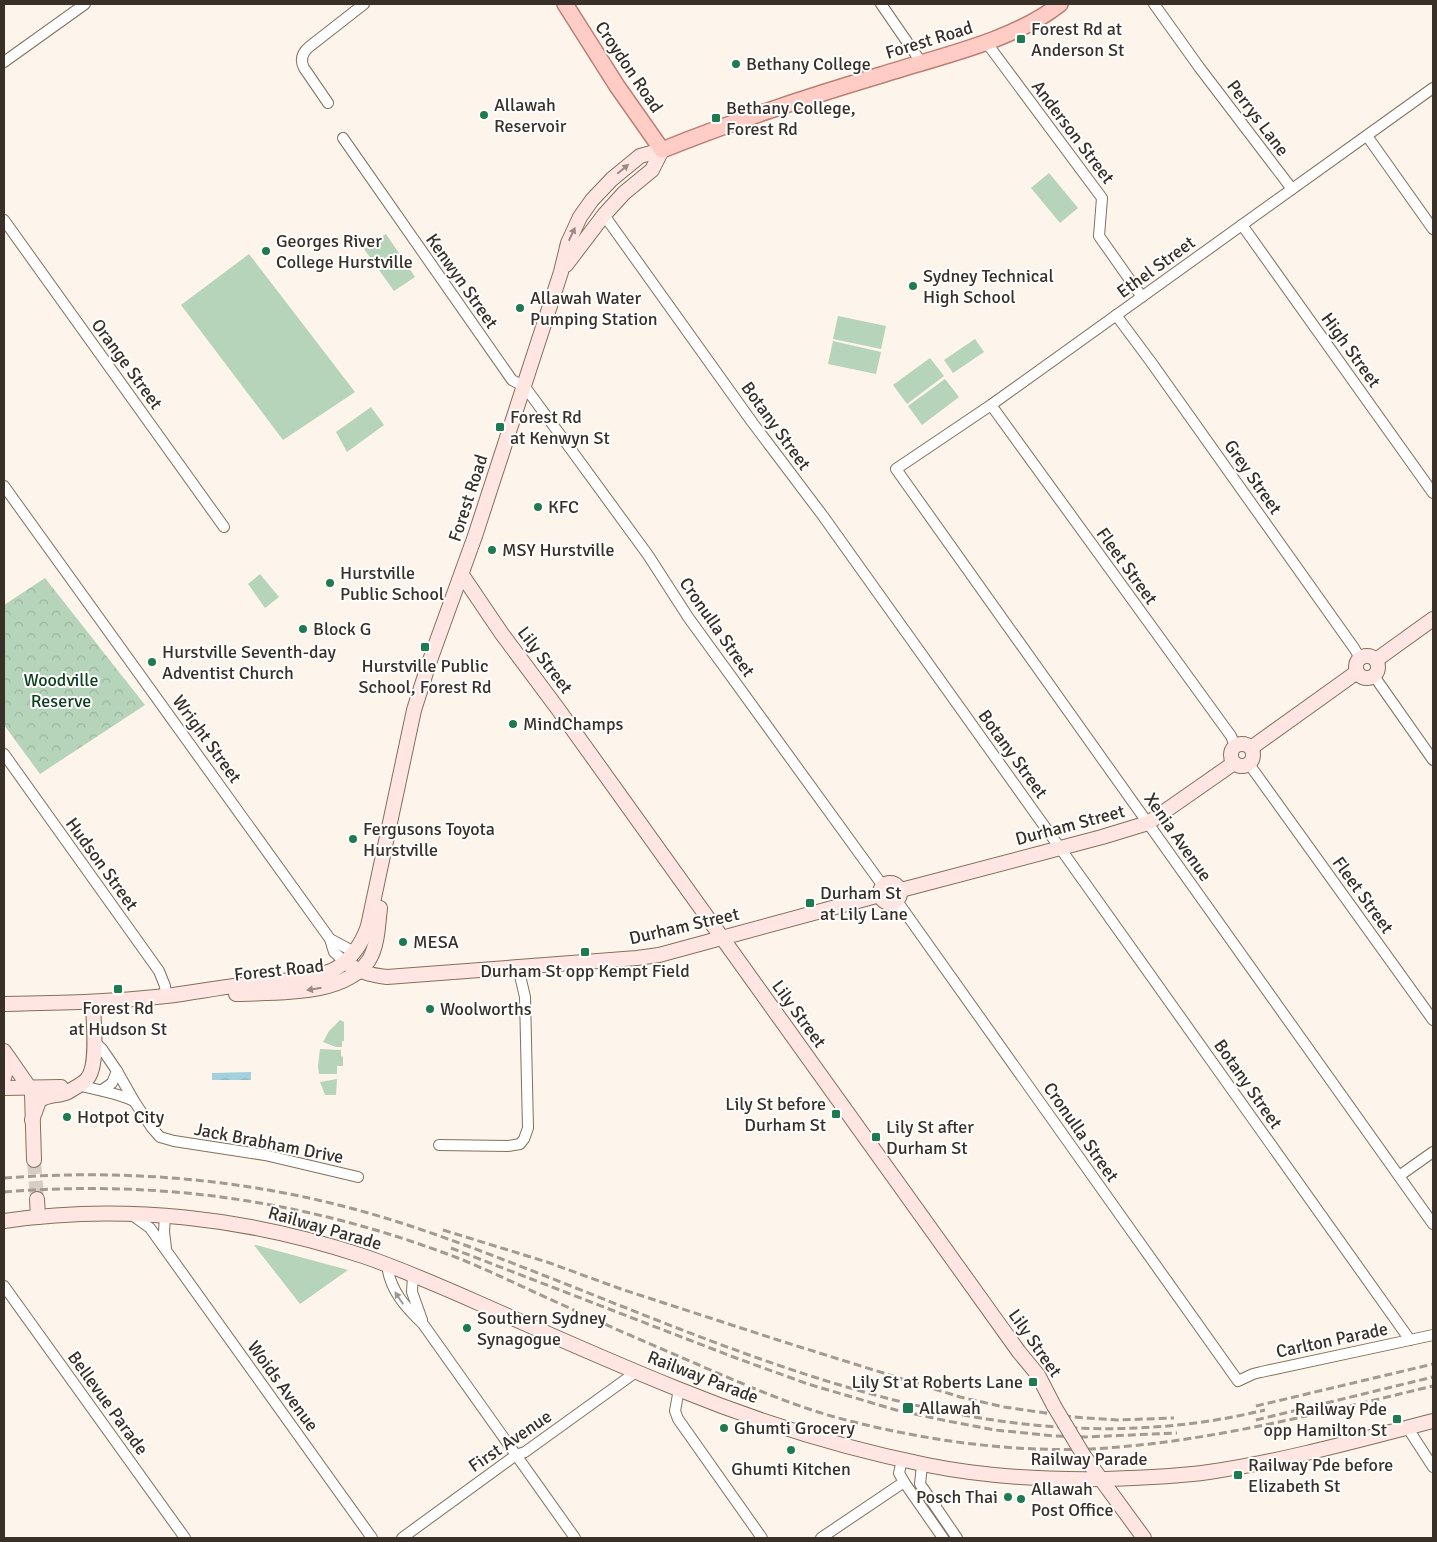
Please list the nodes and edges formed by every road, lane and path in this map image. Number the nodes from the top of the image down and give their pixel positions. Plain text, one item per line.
1 (85, 4) edge
2 (364, 4) edge
3 (565, 4) edge
4 (881, 4) edge
5 (1060, 4) edge
6 (1154, 4) edge
7 (986, 42) junction
8 (4, 62) edge
9 (921, 62) junction
10 (1433, 88) edge
11 (328, 103) dead end
12 (1367, 136) junction
13 (343, 138) dead end
14 (662, 150) junction
15 (1292, 189) junction
16 (604, 215) junction
17 (4, 220) edge
18 (1242, 225) junction
19 (1433, 229) edge
20 (562, 272) junction
21 (1142, 297) junction
22 (1116, 315) junction
23 (525, 387) junction
24 (991, 405) junction
25 (896, 469) joint
26 (4, 486) edge
27 (1433, 493) edge
28 (224, 527) dead end
29 (462, 574) junction
30 (1433, 619) edge
31 (1360, 658) junction
32 (1376, 660) junction
33 (1358, 672) junction
34 (1374, 676) junction
35 (1235, 746) junction
36 (1251, 748) junction
37 (4, 754) edge
38 (1433, 760) edge
39 (1234, 763) junction
40 (1249, 764) junction
41 (1148, 823) junction
42 (1060, 848) junction
43 (384, 852) junction
44 (882, 890) junction
45 (899, 896) junction
46 (722, 937) junction
47 (350, 957) junction
48 (369, 960) junction
49 (518, 967) junction
50 (358, 971) junction
51 (402, 976) junction
52 (166, 996) junction
53 (119, 1000) junction
54 (93, 1002) junction
55 (4, 1004) edge
56 (1433, 1020) edge
57 (93, 1035) junction
58 (6, 1055) edge
59 (117, 1071) junction
60 (4, 1078) edge
61 (79, 1085) junction
62 (29, 1087) junction
63 (4, 1088) edge
64 (102, 1090) junction
65 (4, 1093) edge
66 (134, 1101) junction
67 (32, 1120) junction
68 (439, 1144) dead end
69 (1433, 1152) edge
70 (34, 1160) tunnel mouth
71 (1399, 1176) junction
72 (358, 1177) dead end
73 (37, 1199) tunnel mouth
74 (130, 1214) junction
75 (164, 1216) junction
76 (38, 1217) junction
77 (4, 1221) edge
78 (1433, 1224) edge
79 (167, 1252) junction
80 (387, 1265) junction
81 (414, 1275) junction
82 (4, 1286) edge
83 (423, 1324) junction
84 (1433, 1334) edge
85 (1410, 1340) junction
86 (636, 1372) junction
87 (1238, 1381) joint
88 (679, 1389) junction
89 (1433, 1421) edge
90 (1407, 1428) junction
91 (516, 1455) junction
92 (902, 1460) junction
93 (922, 1464) junction
94 (1433, 1467) edge
95 (1100, 1479) junction
96 (919, 1481) junction
97 (904, 1482) junction
98 (185, 1538) edge
99 (372, 1538) edge
100 (402, 1538) edge
101 (575, 1538) edge
102 (762, 1538) edge
103 (821, 1538) edge
104 (943, 1538) edge
105 (957, 1538) edge
106 (1144, 1538) edge

1 - 8 street
2 - 11 street
3 - 14 main road, Croydon Road
4 - 9 street
5 - 7 main road, Forest Road
6 - 15 street, Perrys Lane
7 - 9 main road, Forest Road
7 - 21 street, Anderson Street
9 - 14 main road, Forest Road
10 - 12 street, Ethel Street
12 - 15 street, Ethel Street
12 - 19 street
13 - 23 street, Kenwyn Street
14 - 16 main road, Forest Road
20 -> 14 main road, Forest Road
15 - 18 street, Ethel Street
16 - 20 main road, Forest Road
16 - 42 street, Botany Street
17 - 28 street, Orange Street
18 - 21 street, Ethel Street
18 - 27 street, High Street
20 - 23 main road, Forest Road
21 - 22 street, Ethel Street
22 - 24 street, Ethel Street
22 - 31 street, Grey Street
23 - 29 main road, Forest Road
23 - 44 street, Cronulla Street
24 - 25 street, Ethel Street
24 - 35 street, Fleet Street
25 - 41 street, Xenia Avenue
26 - 47 street, Wright Street
29 - 43 main road, Forest Road
29 - 46 main road, Lily Street
30 - 32 main road
31 - 32 main road
31 - 33 main road
32 - 34 main road
33 - 34 main road
33 - 36 main road
34 - 38 street
35 - 36 main road
35 - 39 main road
36 - 40 main road
37 - 52 street, Hudson Street
39 - 40 main road
39 - 41 main road, Durham Street
40 - 56 street, Fleet Street
41 - 42 main road, Durham Street
41 - 71 street, Xenia Avenue
42 - 45 main road, Durham Street
42 - 85 street, Botany Street
43 - 47 main road, Forest Road
43 - 48 main road, Forest Road
44 - 45 main road
44 - 46 main road, Durham Street
45 - 87 street, Cronulla Street
46 - 49 main road, Durham Street
46 - 95 main road, Lily Street, bridge
47 - 48 main road
47 - 50 main road
47 - 52 main road, Forest Road
48 - 50 main road, Forest Road
48 - 51 main road
49 - 51 main road, Durham Street
49 - 68 street
50 - 51 main road, Durham Street
50 -> 52 main road, Forest Road
52 - 53 main road, Forest Road
53 - 54 main road, Forest Road
53 - 57 main road
54 - 55 main road, Forest Road
54 - 57 main road
57 - 59 street
57 - 61 main road
58 - 60 main road
58 - 62 main road
59 - 64 street
59 - 66 street
61 - 62 main road
61 - 64 street
61 - 67 main road
62 - 63 main road
62 - 67 main road
64 - 66 street
65 - 67 main road
66 - 72 street, Jack Brabham Drive
67 - 70 main road
69 - 71 street
71 - 78 street, Xenia Avenue
73 - 76 main road
74 - 75 main road, Railway Parade
74 - 76 main road, Railway Parade
74 - 79 street, Woids Avenue
75 - 79 street, Woids Avenue
75 - 80 main road, Railway Parade
76 - 77 main road, Railway Parade
79 - 99 street, Woids Avenue
80 - 81 main road, Railway Parade
83 -> 80 street
81 - 83 street
81 - 86 main road, Railway Parade
82 - 98 street, Bellevue Parade
83 - 91 street
84 - 85 street, Carlton Parade
85 - 87 street, Carlton Parade
86 - 88 main road, Railway Parade
86 - 91 street, First Avenue
88 - 92 main road, Railway Parade
88 - 102 street
89 - 90 main road, Railway Parade
90 - 94 street
90 - 95 main road, Railway Parade
91 - 100 street, First Avenue
91 - 101 street
92 - 93 main road, Railway Parade
92 - 97 street
93 - 95 main road, Railway Parade
93 - 96 street
95 - 106 main road, Lily Street
96 - 97 street
96 - 105 street
97 - 103 street
97 - 104 street

